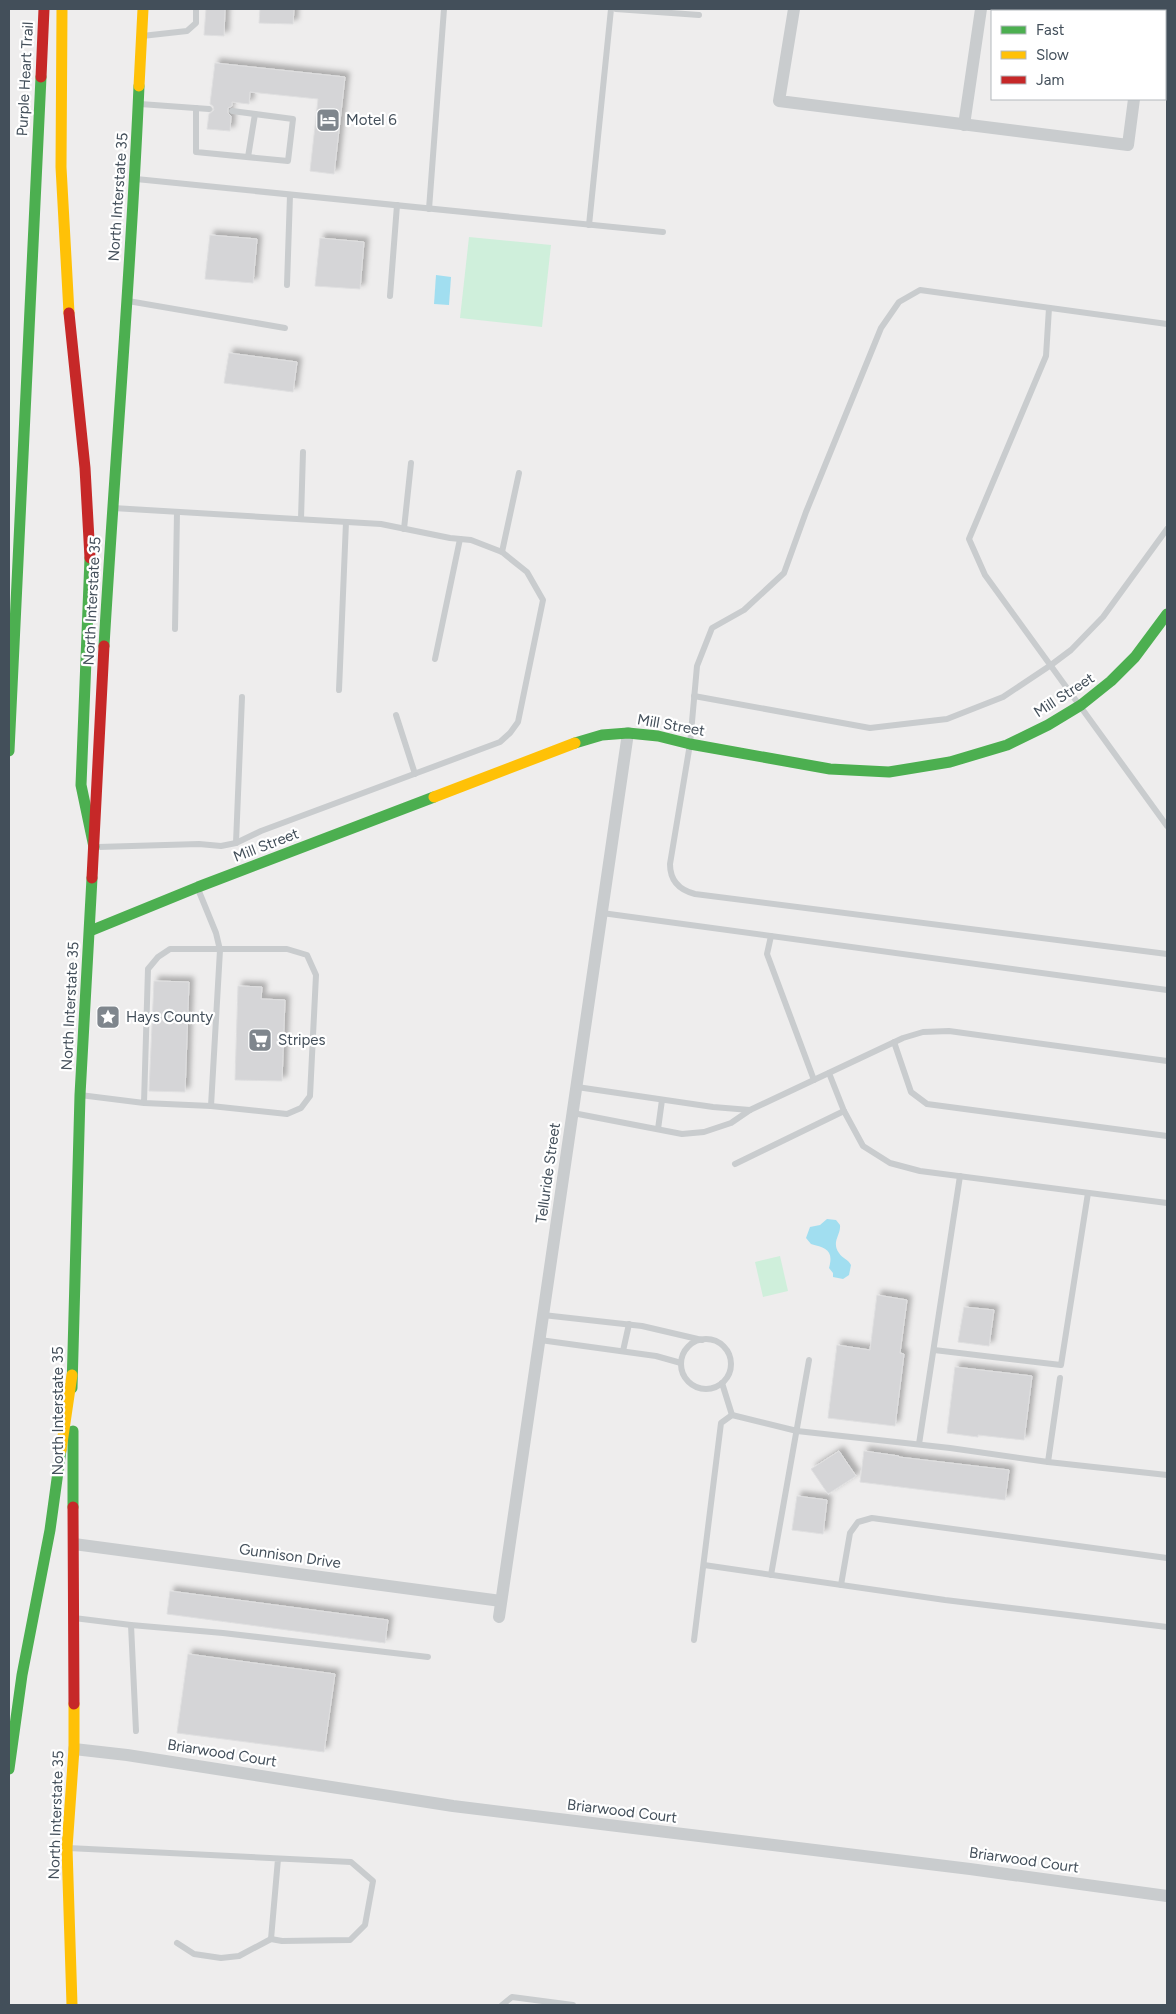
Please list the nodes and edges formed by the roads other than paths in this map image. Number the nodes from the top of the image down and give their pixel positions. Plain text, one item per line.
1 (44, 9) edge
2 (62, 9) edge
3 (143, 9) edge
4 (196, 9) edge
5 (444, 9) edge
6 (611, 9) edge
7 (616, 9) edge
8 (794, 9) edge
9 (981, 9) edge
10 (699, 16) dead end
11 (142, 36) junction
12 (1134, 100) edge
13 (139, 104) junction
14 (196, 108) junction
15 (209, 109) dead end
16 (232, 111) dead end
17 (255, 114) junction
18 (964, 125) junction
19 (248, 157) junction
20 (135, 179) junction
21 (290, 194) junction
22 (397, 205) junction
23 (429, 209) junction
24 (589, 225) junction
25 (663, 232) dead end
26 (287, 285) dead end
27 (390, 296) dead end
28 (127, 301) junction
29 (1049, 308) junction
30 (1167, 324) edge
31 (284, 328) dead end
32 (303, 452) dead end
33 (411, 463) dead end
34 (519, 473) dead end
35 (112, 508) junction
36 (177, 512) junction
37 (301, 519) junction
38 (346, 522) junction
39 (404, 529) junction
40 (1167, 529) edge
41 (460, 539) junction
42 (502, 552) junction
43 (1167, 614) edge
44 (175, 629) dead end
45 (435, 659) dead end
46 (1051, 665) junction
47 (338, 690) dead end
48 (694, 696) junction
49 (242, 698) dead end
50 (1081, 706) junction
51 (396, 715) dead end
52 (628, 733) junction
53 (690, 744) junction
54 (9, 751) edge
55 (415, 774) junction
56 (1167, 826) edge
57 (236, 843) junction
58 (94, 847) junction
59 (198, 887) junction
60 (602, 913) junction
61 (90, 931) junction
62 (771, 936) junction
63 (220, 950) junction
64 (1167, 954) edge
65 (1167, 990) edge
66 (894, 1042) junction
67 (1167, 1061) edge
68 (829, 1073) junction
69 (814, 1080) junction
70 (577, 1087) junction
71 (80, 1095) junction
72 (662, 1100) junction
73 (144, 1103) junction
74 (211, 1106) junction
75 (750, 1110) junction
76 (844, 1111) junction
77 (573, 1113) junction
78 (658, 1129) junction
79 (1167, 1136) edge
80 (735, 1164) dead end
81 (960, 1176) junction
82 (1088, 1193) junction
83 (1167, 1203) edge
84 (544, 1315) junction
85 (629, 1324) junction
86 (540, 1340) junction
87 (702, 1340) junction
88 (934, 1350) junction
89 (623, 1351) junction
90 (809, 1360) dead end
91 (681, 1363) junction
92 (72, 1375) junction
93 (1060, 1378) dead end
94 (722, 1383) junction
95 (732, 1415) junction
96 (797, 1431) junction
97 (919, 1444) junction
98 (1048, 1462) junction
99 (1167, 1475) edge
100 (74, 1544) junction
101 (1167, 1558) edge
102 (704, 1565) junction
103 (771, 1575) junction
104 (841, 1585) junction
105 (502, 1601) junction
106 (73, 1617) junction
107 (499, 1617) dead end
108 (131, 1625) junction
109 (1167, 1627) edge
110 (694, 1640) dead end
111 (428, 1657) dead end
112 (136, 1732) dead end
113 (74, 1749) junction
114 (9, 1769) edge
115 (67, 1848) junction
116 (278, 1858) junction
117 (1167, 1896) edge
118 (271, 1939) junction
119 (177, 1943) dead end
120 (72, 2005) edge
121 (502, 2005) edge
122 (573, 2005) edge

1 - 54 main road, Purple Heart Trail
2 - 58 main road
3 - 11 main road, North Interstate 35
4 - 11 lane
5 - 23 lane
6 - 24 lane
7 - 10 lane
8 - 18 street
9 - 18 street
11 - 13 main road, North Interstate 35
12 - 18 street
13 - 14 lane
13 - 20 main road, North Interstate 35
14 - 15 lane
14 - 19 lane
16 - 17 lane
17 - 19 lane
17 - 19 lane
20 - 21 lane
20 - 28 main road, North Interstate 35
21 - 22 lane
21 - 26 lane
22 - 23 lane
22 - 27 lane
23 - 24 lane
24 - 25 lane
28 - 31 lane
28 - 35 main road, North Interstate 35
29 - 30 lane
29 - 46 lane
29 - 48 lane
32 - 37 lane
33 - 39 lane
34 - 42 lane
35 - 36 lane
35 - 58 main road, North Interstate 35
36 - 37 lane
36 - 44 lane
37 - 38 lane
38 - 39 lane
38 - 47 lane
39 - 41 lane
40 - 46 lane
41 - 42 lane
41 - 45 lane
42 - 55 lane
43 - 50 main road, Mill Street
46 - 48 lane
46 - 50 lane
48 - 53 lane
49 - 57 lane
50 - 53 main road, Mill Street
50 - 56 lane
51 - 55 lane
52 - 53 main road, Mill Street
52 - 59 main road, Mill Street
52 - 60 street, Telluride Street
53 - 64 lane
55 - 57 lane
57 - 58 lane
58 - 61 main road, North Interstate 35
59 - 61 main road, Mill Street
59 - 63 lane
60 - 62 lane
60 - 70 street, Telluride Street
61 - 71 main road, North Interstate 35
62 - 65 lane
62 - 69 lane
63 - 73 lane
63 - 74 lane
63 - 74 lane
66 - 67 lane
66 - 68 lane
66 - 79 lane
68 - 69 lane
68 - 76 lane
69 - 75 lane
70 - 72 lane
70 - 77 street, Telluride Street
71 - 73 lane
71 - 92 main road, North Interstate 35
72 - 75 lane
72 - 78 lane
73 - 74 lane
75 - 78 lane
76 - 80 lane
76 - 81 lane
77 - 78 lane
77 - 84 street, Telluride Street
81 - 82 lane
81 - 88 lane
82 - 83 lane
82 - 88 lane
84 - 85 lane
84 - 86 street, Telluride Street
85 - 87 lane
85 - 89 lane
86 - 89 lane
86 - 105 street, Telluride Street
87 - 91 lane
87 - 94 lane
88 - 97 lane
89 - 91 lane
90 - 96 lane
91 - 94 lane
92 - 100 main road, North Interstate 35
92 - 114 main road
93 - 98 lane
94 - 95 lane
95 - 96 lane
95 - 102 lane
96 - 97 lane
96 - 103 lane
97 - 98 lane
98 - 99 lane
100 - 105 street, Gunnison Drive
100 - 106 main road, North Interstate 35
101 - 104 lane
102 - 103 lane
102 - 110 lane
103 - 104 lane
104 - 109 lane
105 - 107 street, Telluride Street
106 - 108 lane
106 - 113 main road, North Interstate 35
108 - 111 lane
108 - 112 lane
113 - 115 main road, North Interstate 35
113 - 117 street, Briarwood Court
115 - 116 lane
115 - 120 main road, North Interstate 35
116 - 118 lane
116 - 118 lane
118 - 119 lane
121 - 122 lane

